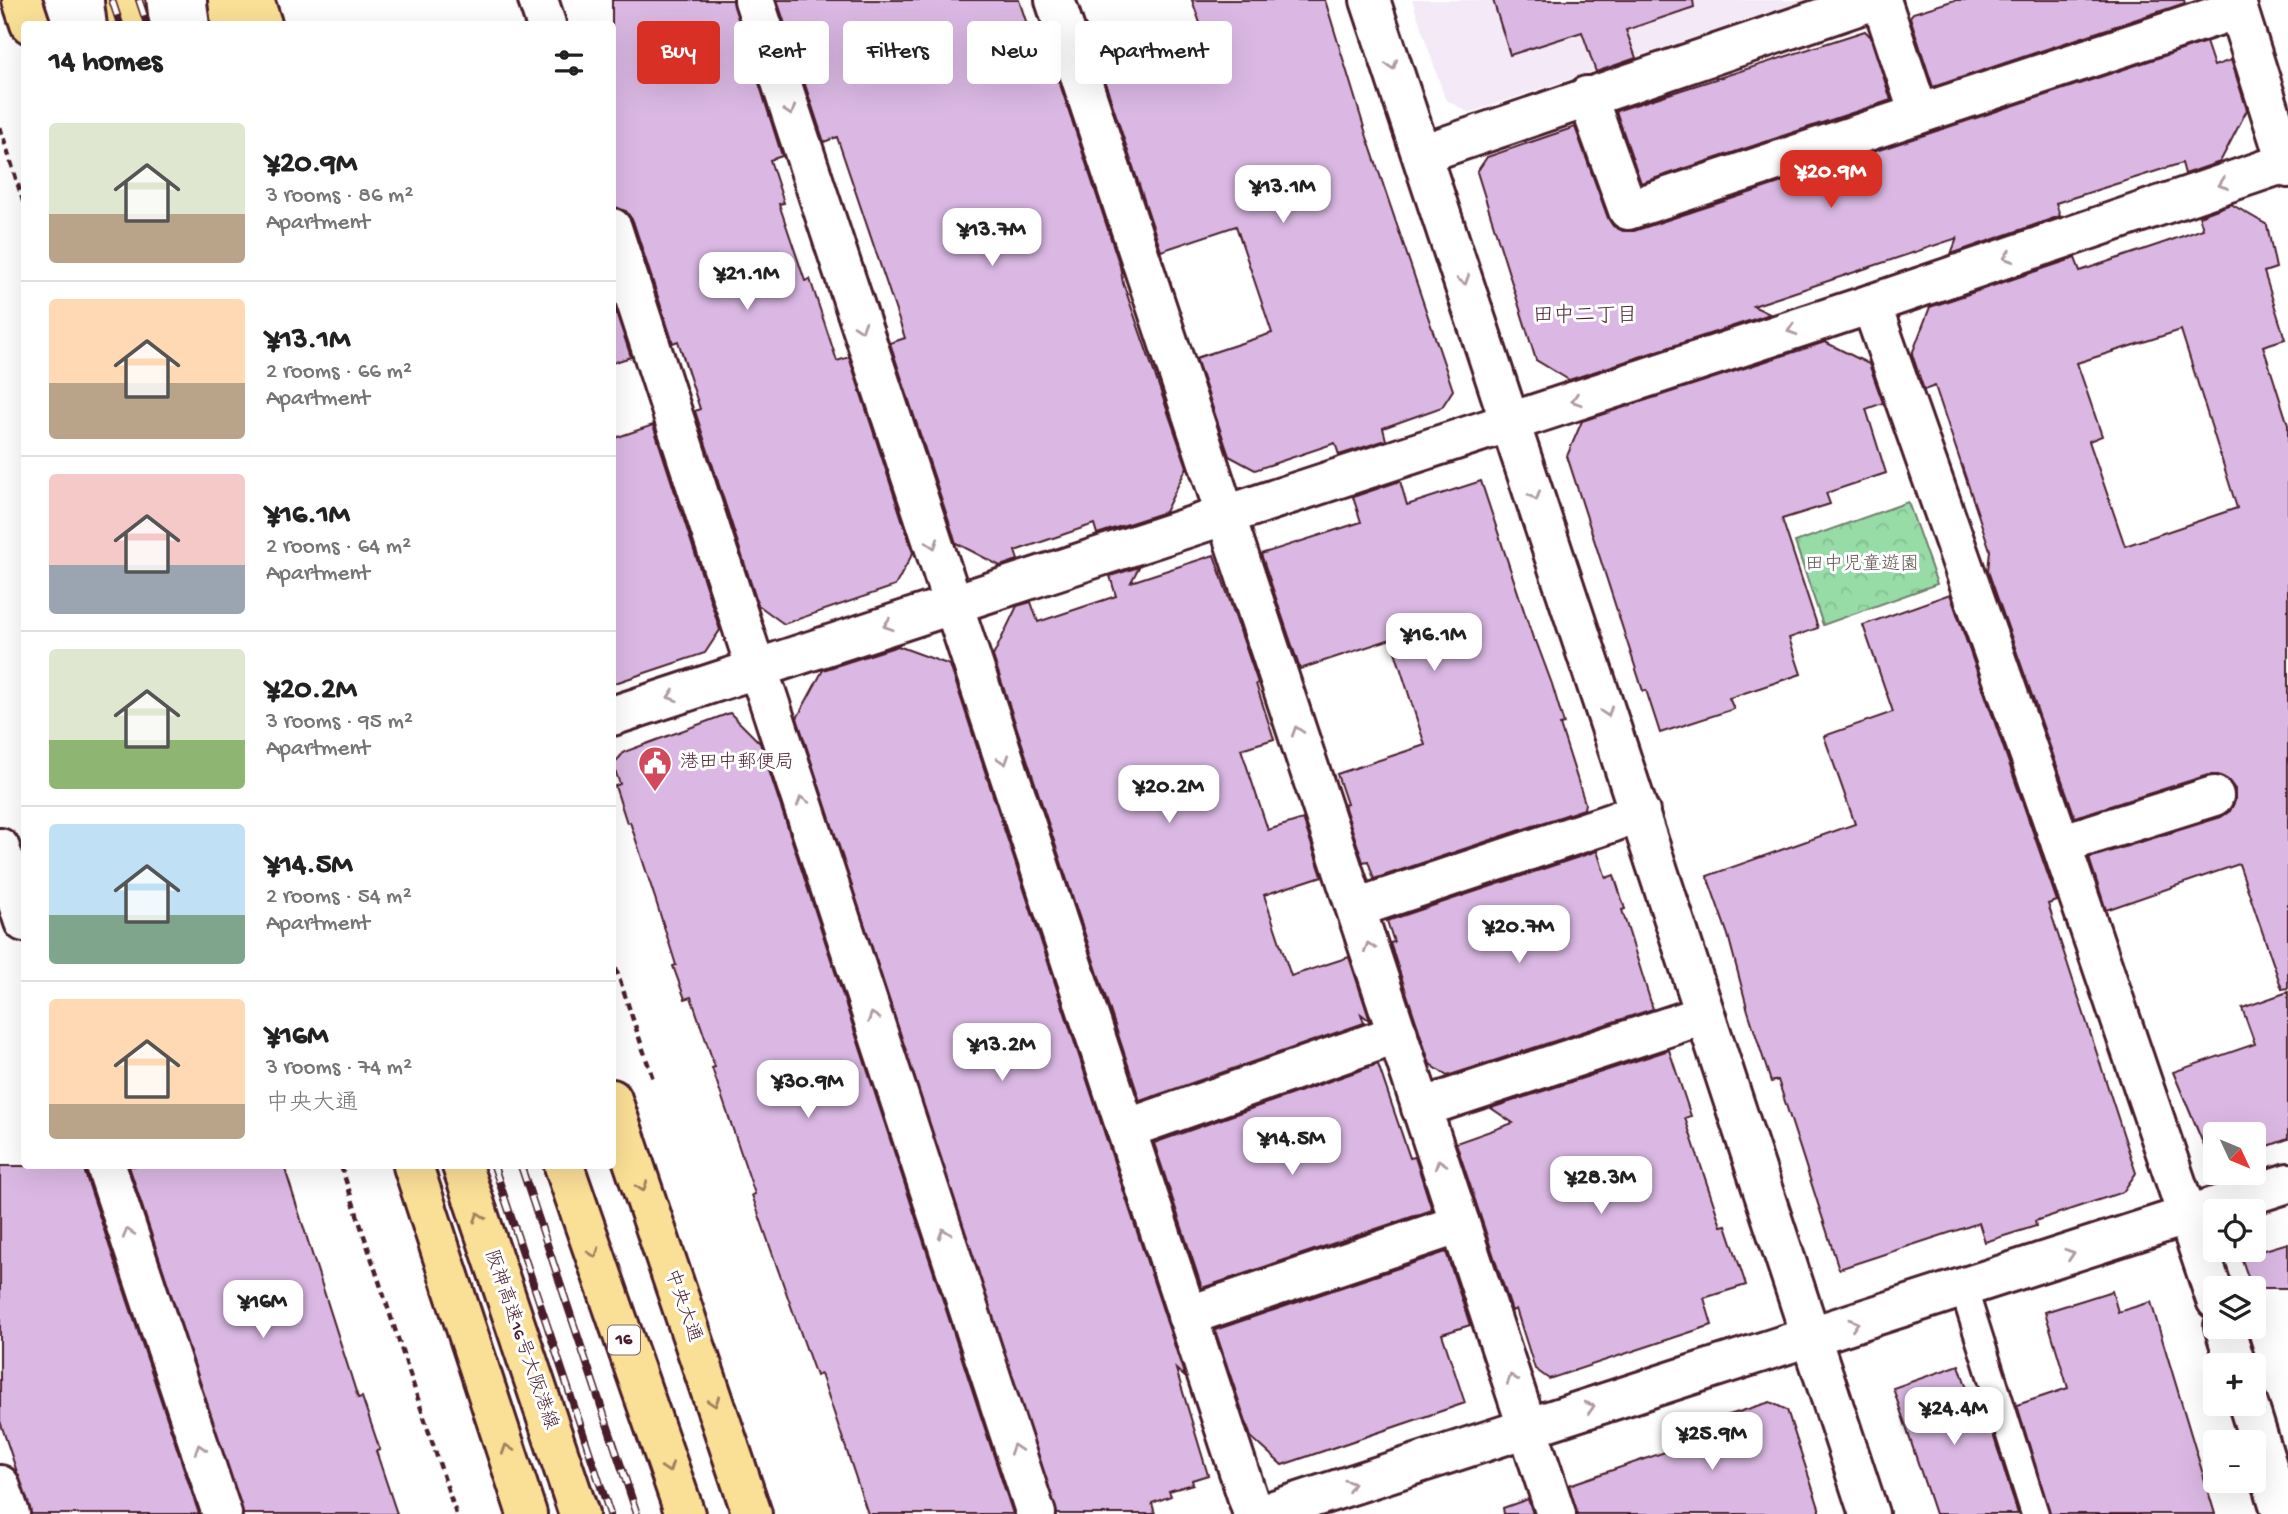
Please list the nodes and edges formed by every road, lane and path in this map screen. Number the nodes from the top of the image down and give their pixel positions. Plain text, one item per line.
1 (22, 0) edge
2 (125, 0) edge
3 (228, 0) edge
4 (254, 0) edge
5 (538, 0) edge
6 (754, 0) edge
7 (1055, 0) edge
8 (1370, 0) edge
9 (1875, 0) edge
10 (1881, 0) edge
11 (2237, 5) edge
12 (29, 21) edge
13 (128, 21) edge
14 (231, 21) edge
15 (261, 21) edge
16 (545, 21) edge
17 (1587, 96) junction
18 (1919, 114) junction
19 (0, 127) edge
20 (1422, 153) junction
21 (2287, 164) edge
22 (21, 194) edge
23 (616, 240) edge
24 (1871, 304) junction
25 (1510, 421) junction
26 (1224, 515) junction
27 (953, 604) junction
28 (756, 669) junction
29 (616, 715) edge
30 (2214, 796) dead end
31 (1640, 812) junction
32 (2061, 844) junction
33 (0, 848) edge
34 (1356, 908) junction
35 (17, 915) edge
36 (1704, 1015) junction
37 (1398, 1034) junction
38 (1422, 1108) junction
39 (616, 1111) edge
40 (1126, 1129) junction
41 (107, 1169) edge
42 (342, 1169) edge
43 (414, 1169) edge
44 (463, 1169) edge
45 (565, 1169) edge
46 (2288, 1183) edge
47 (2188, 1216) junction
48 (1460, 1224) junction
49 (2208, 1276) edge
50 (1964, 1290) junction
51 (1187, 1316) junction
52 (1811, 1337) junction
53 (2252, 1416) edge
54 (1527, 1426) junction
55 (0, 1485) edge
56 (10, 1514) edge
57 (222, 1514) edge
58 (456, 1514) edge
59 (527, 1514) edge
60 (579, 1514) edge
61 (685, 1514) edge
62 (752, 1514) edge
63 (1036, 1514) edge
64 (1252, 1514) edge
65 (1262, 1514) edge
66 (1556, 1514) edge
67 (1869, 1514) edge
68 (2035, 1514) edge
69 (2282, 1514) edge

1 - 12 main road
2 - 13 main road
3 - 14 main road
4 - 15 main road
5 - 16 street
6 -> 27 street
7 - 26 street
8 -> 20 street
9 - 17 street
10 - 18 street
11 - 18 street
11 - 21 street
17 - 18 street
17 - 20 street
19 - 22 path
20 -> 25 street
21 -> 24 street
23 - 28 street
24 -> 25 street
24 - 32 street
25 - 26 street
25 -> 31 street
26 - 27 street
34 -> 26 street
27 -> 28 street
27 -> 40 street
28 -> 29 street
63 -> 28 street
30 - 32 street
31 - 34 street
31 - 36 street
32 - 47 street
33 - 35 street
37 -> 34 street
36 - 38 street
36 - 52 street
37 - 38 street
37 - 40 street
48 -> 38 street
39 -> 62 main road, 中央大通
40 - 51 street
57 -> 41 street
42 - 58 path
59 -> 43 main road
60 -> 44 main road, 阪神高速16号大阪港線
45 -> 61 main road, 16
46 - 47 street
47 - 49 street
50 -> 47 street
48 - 51 street
54 -> 48 street
52 -> 50 street
50 - 68 lane
51 - 64 street
54 -> 52 street
52 - 67 street
53 - 69 street
65 -> 54 street
54 - 66 street
55 - 56 street

